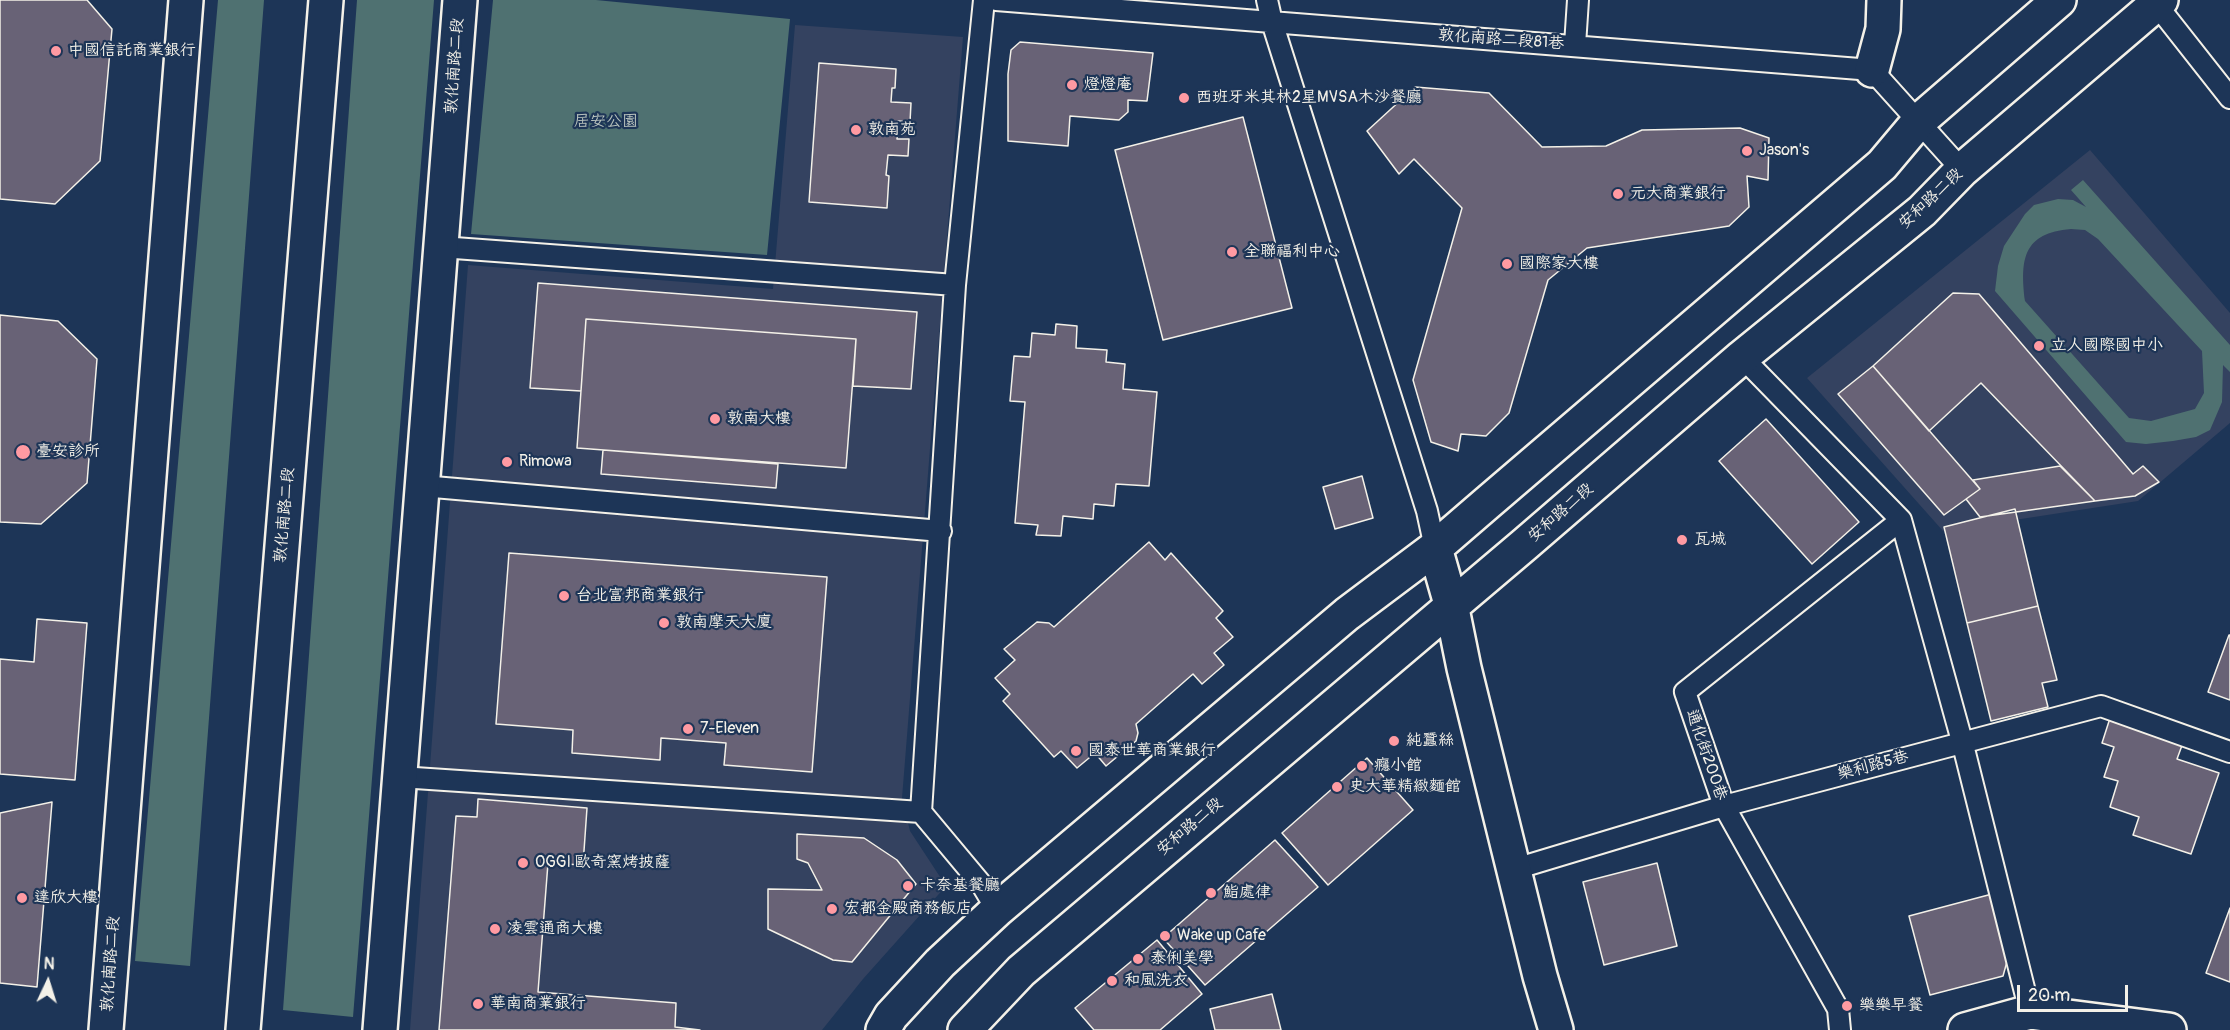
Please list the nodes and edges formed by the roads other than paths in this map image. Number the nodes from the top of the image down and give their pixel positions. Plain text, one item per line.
1 (186, 0) edge
2 (326, 0) edge
3 (460, 0) edge
4 (984, 0) edge
5 (996, 0) edge
6 (1267, 0) edge
7 (1578, 0) edge
8 (1884, 0) edge
9 (2059, 0) edge
10 (2158, 2) edge
11 (1272, 22) junction
12 (1575, 45) junction
13 (1872, 70) junction
14 (2230, 98) edge
15 (1919, 121) junction
16 (1962, 170) junction
17 (441, 247) junction
18 (955, 285) junction
19 (1742, 357) junction
20 (422, 486) junction
21 (1901, 520) junction
22 (940, 531) junction
23 (1435, 548) junction
24 (1451, 604) junction
25 (1962, 741) junction
26 (2230, 752) edge
27 (400, 777) junction
28 (1724, 806) junction
29 (921, 812) junction
30 (1515, 869) junction
31 (997, 910) junction
32 (2030, 1012) junction
33 (106, 1030) edge
34 (243, 1030) edge
35 (380, 1030) edge
36 (883, 1030) edge
37 (965, 1030) edge
38 (1556, 1030) edge
39 (1840, 1030) edge
40 (1965, 1030) edge
41 (2169, 1030) edge

1 - 33 street, 敦化南路二段
2 - 34 street, 敦化南路二段
3 - 17 street, 敦化南路二段
4 - 18 lane
5 - 11 lane, 敦化南路二段81巷
6 - 11 lane
7 - 12 lane
8 - 13 street
9 - 15 street
10 - 14 lane
10 - 16 street, 安和路二段
11 - 12 lane, 敦化南路二段81巷
11 - 23 lane
12 - 13 lane, 敦化南路二段81巷
13 - 15 lane
15 - 16 lane
15 - 23 street
16 - 19 street, 安和路二段
17 - 18 lane
17 - 20 street, 敦化南路二段
18 - 22 lane
19 - 21 lane
19 - 24 street, 安和路二段
20 - 22 lane
20 - 27 street, 敦化南路二段
21 - 25 lane
21 - 28 lane, 通化街200巷
22 - 29 lane
23 - 24 street
23 - 31 street
24 - 30 street
24 - 37 street, 安和路二段
25 - 26 lane, 樂利路5巷
25 - 28 lane, 樂利路5巷
25 - 32 lane
27 - 29 lane
27 - 35 street, 敦化南路二段
28 - 30 lane, 樂利路5巷
28 - 39 lane, 通化街200巷
29 - 31 lane
30 - 38 street
31 - 36 street
32 - 40 street
32 - 41 street

